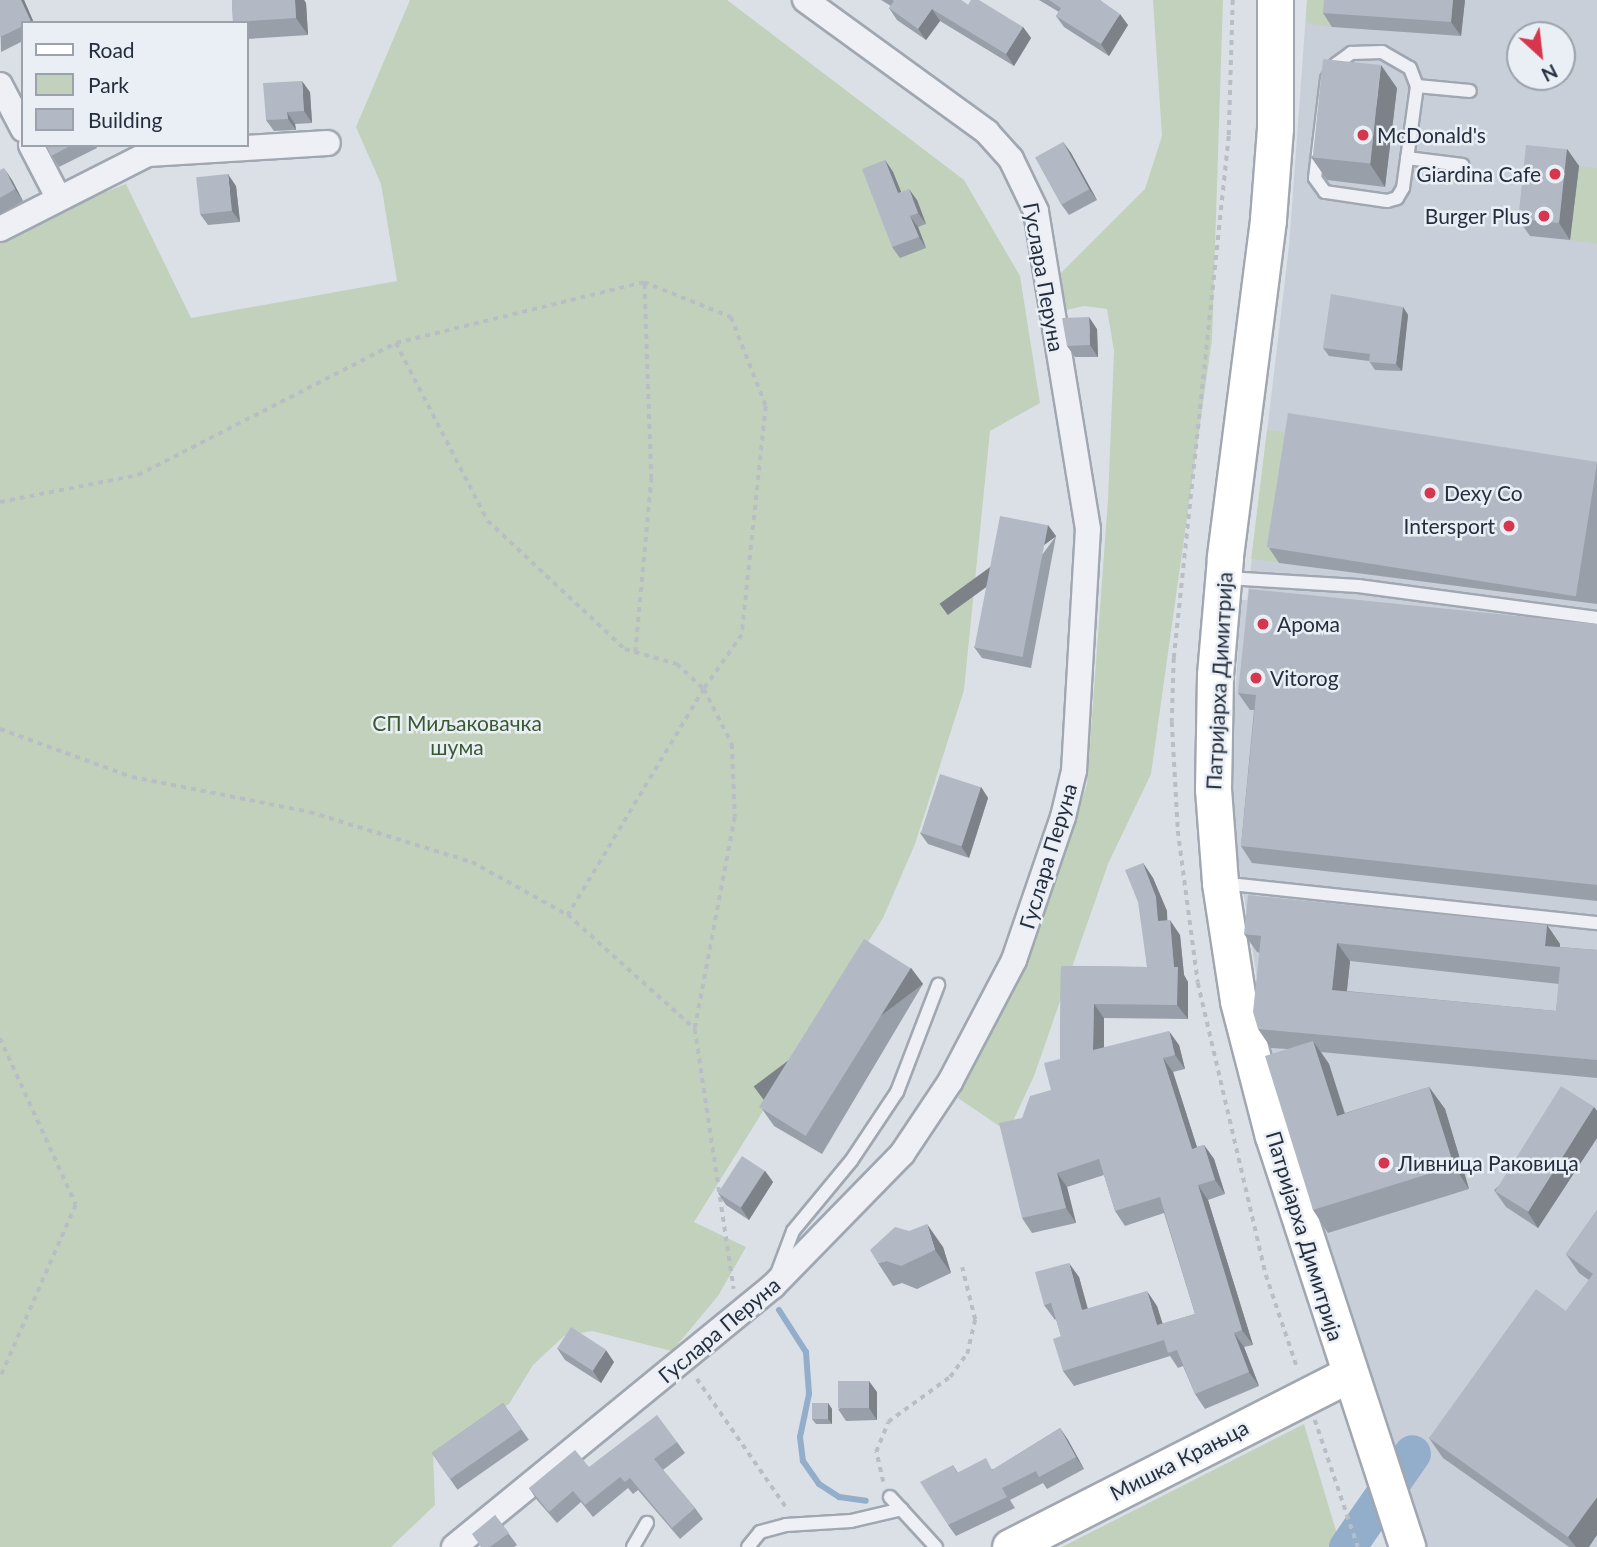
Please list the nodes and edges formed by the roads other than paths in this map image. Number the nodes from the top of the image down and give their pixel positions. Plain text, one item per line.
1 (805, 0) edge
2 (1275, 0) edge
3 (0, 85) edge
4 (1417, 86) junction
5 (1470, 91) dead end
6 (21, 125) edge
7 (328, 143) dead end
8 (32, 147) edge
9 (1408, 158) junction
10 (1463, 165) dead end
11 (58, 197) junction
12 (0, 229) edge
13 (1223, 578) junction
14 (1597, 618) edge
15 (1220, 883) junction
16 (1597, 923) edge
17 (938, 985) dead end
18 (773, 1286) junction
19 (1348, 1375) junction
20 (890, 1497) road end
21 (902, 1508) junction
22 (647, 1523) dead end
23 (1405, 1540) edge
24 (454, 1547) edge
25 (633, 1547) edge
26 (748, 1547) edge
27 (936, 1547) edge
28 (1010, 1547) edge

1 - 18 street, Гуслара Перуна
2 - 13 main road, Патријарха Димитрија
3 - 6 street
4 - 5 lane
4 - 9 lane
4 - 9 lane
7 - 11 street
8 - 11 street
9 - 10 lane
11 - 12 street
13 - 14 lane
13 - 15 main road, Патријарха Димитрија
15 - 16 lane
15 - 19 main road, Патријарха Димитрија
17 - 18 lane
18 - 24 street, Гуслара Перуна
19 - 23 main road, Патријарха Димитрија
19 - 28 main road, Мишка Крањца
20 - 21 lane
21 - 26 lane
21 - 27 lane
22 - 25 lane

